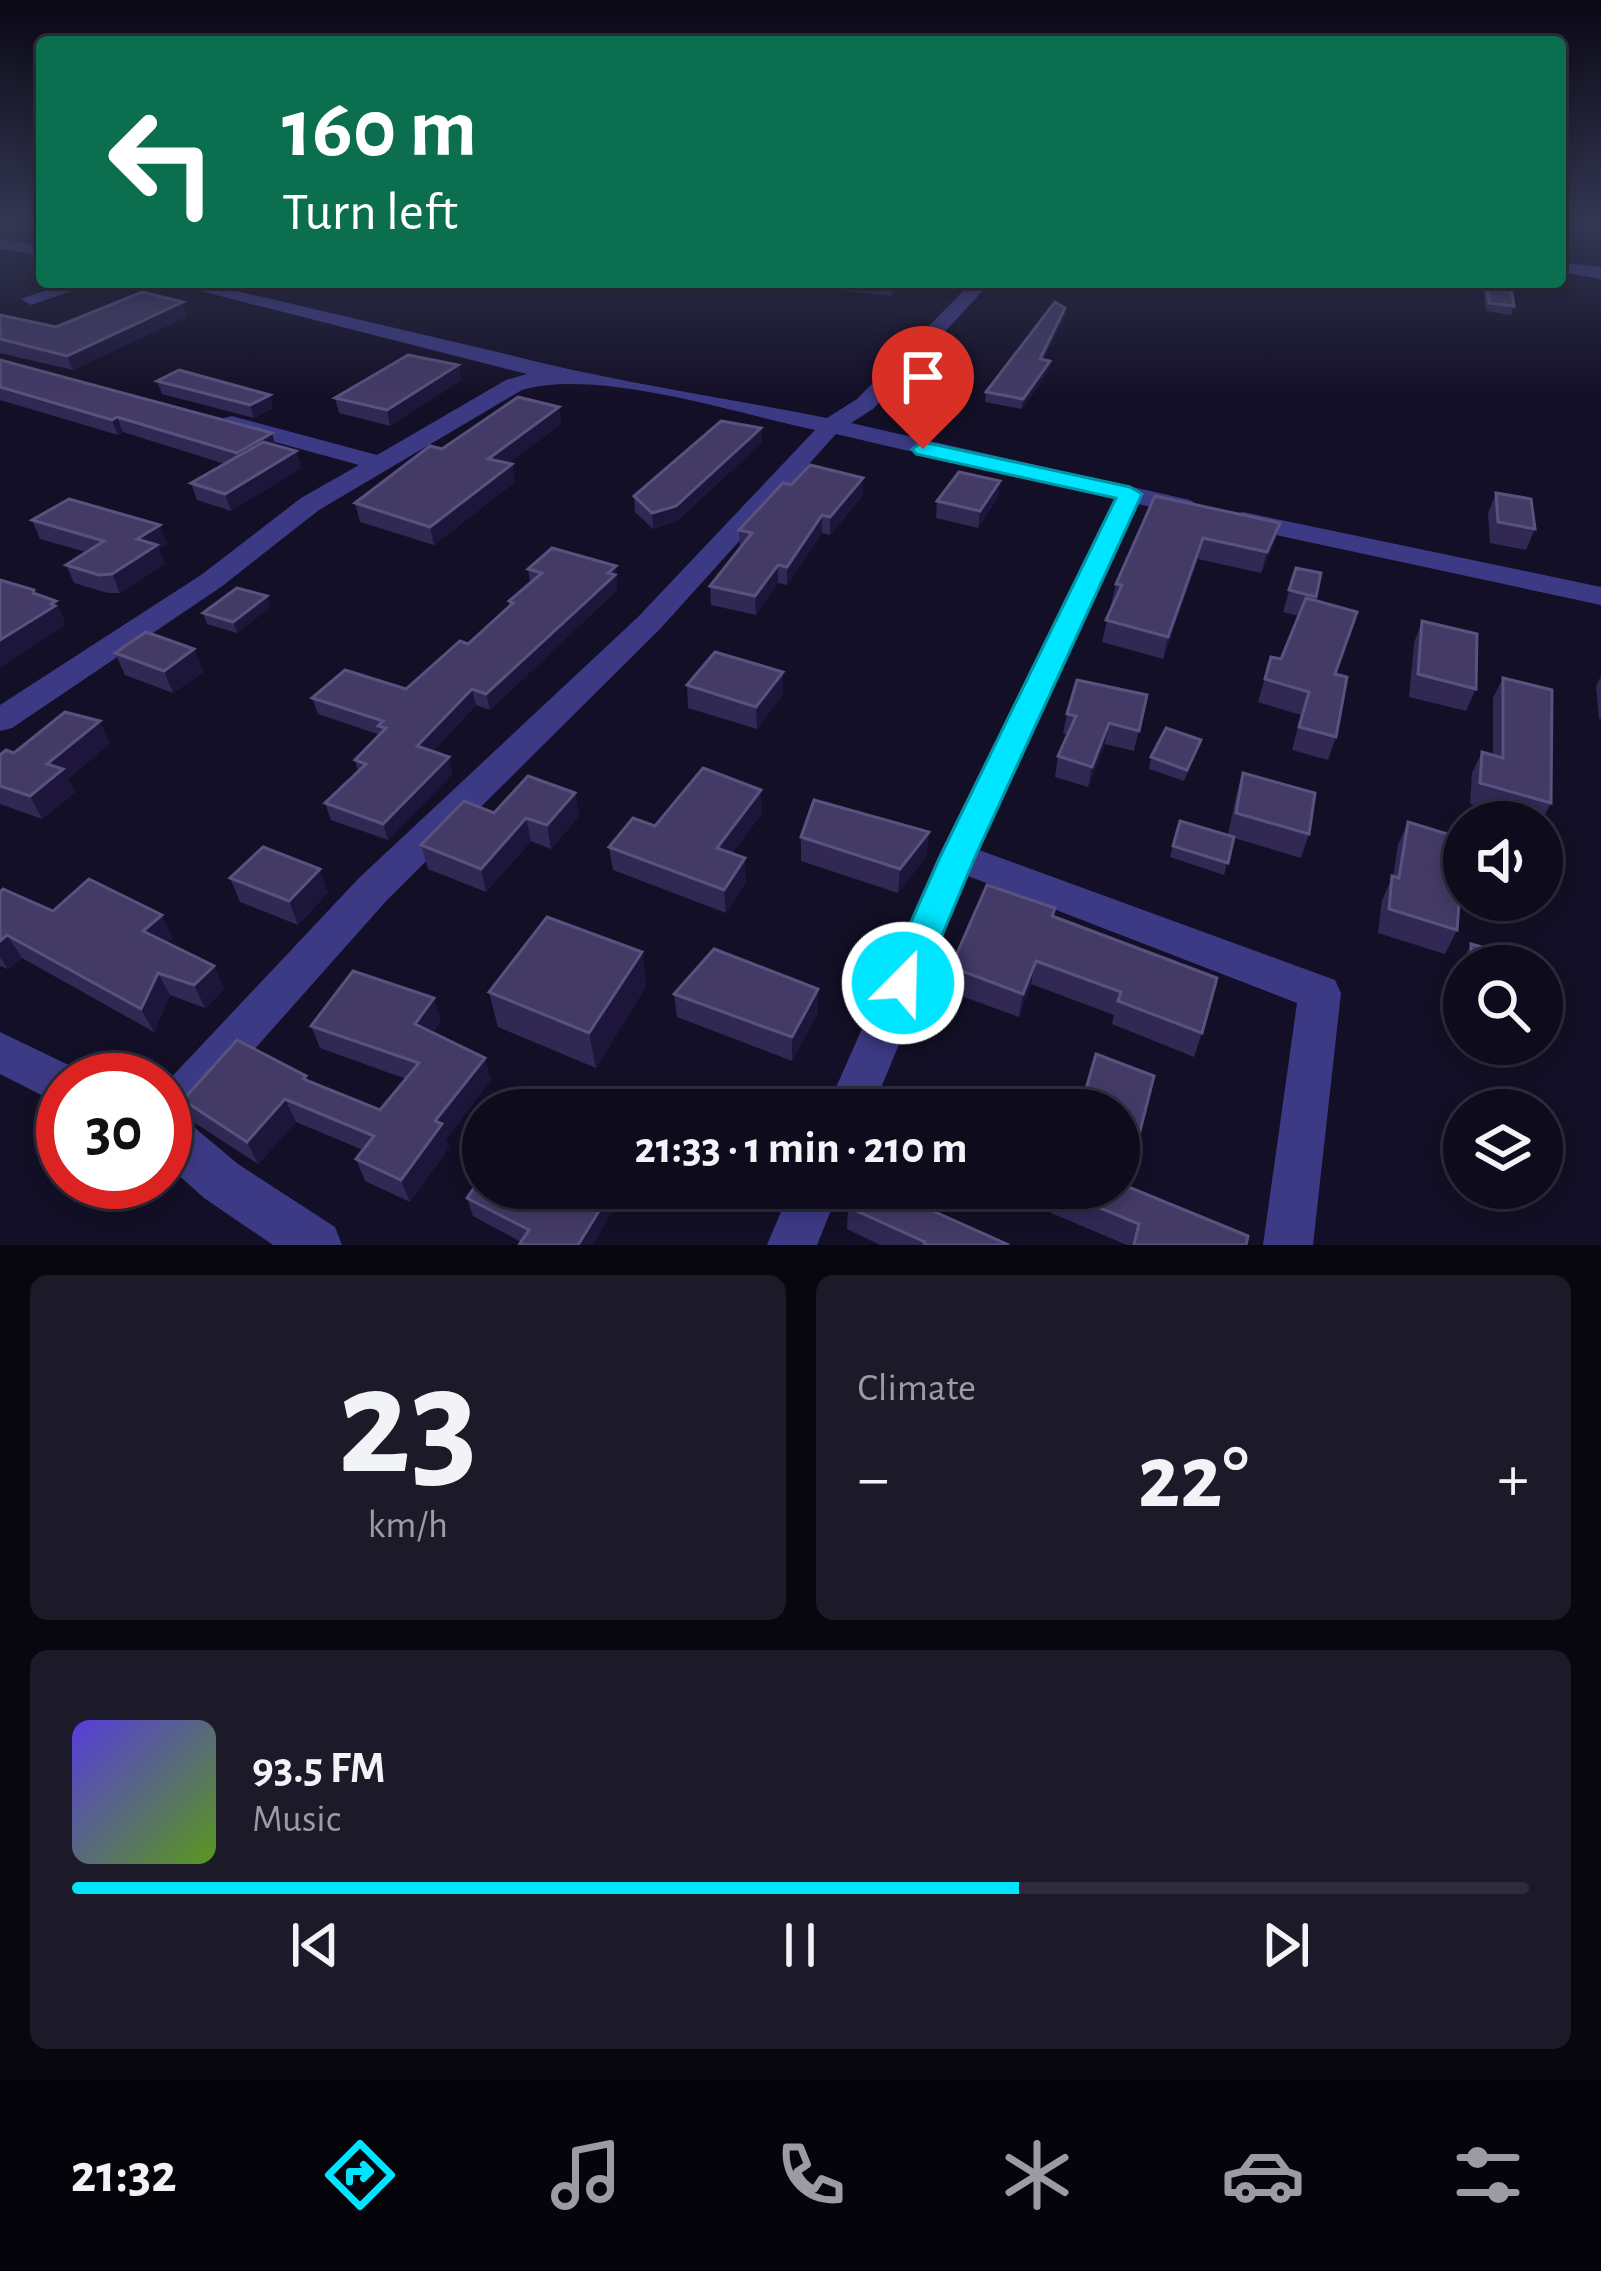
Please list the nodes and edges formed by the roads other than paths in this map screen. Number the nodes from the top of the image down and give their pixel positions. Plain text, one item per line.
1 (69, 288) edge
2 (200, 288) edge
3 (976, 288) edge
4 (31, 299) dead end
5 (549, 375) junction
6 (202, 416) edge
7 (831, 426) junction
8 (382, 464) junction
9 (1130, 494) junction
10 (1601, 596) edge
11 (0, 720) edge
12 (958, 857) junction
13 (0, 1052) edge
14 (36, 1071) edge
15 (192, 1088) edge
16 (858, 1089) edge
17 (192, 1156) edge
18 (807, 1209) edge
19 (317, 1245) edge
20 (792, 1245) edge
21 (1288, 1245) edge

1 - 4 street
2 - 5 street
3 - 7 street
5 - 7 street
5 - 8 street
6 - 8 street
7 - 9 street
7 - 15 street
8 - 11 street
9 - 10 street
9 - 12 street
12 - 16 street
12 - 21 street
13 - 14 street
17 - 19 street
18 - 20 street

